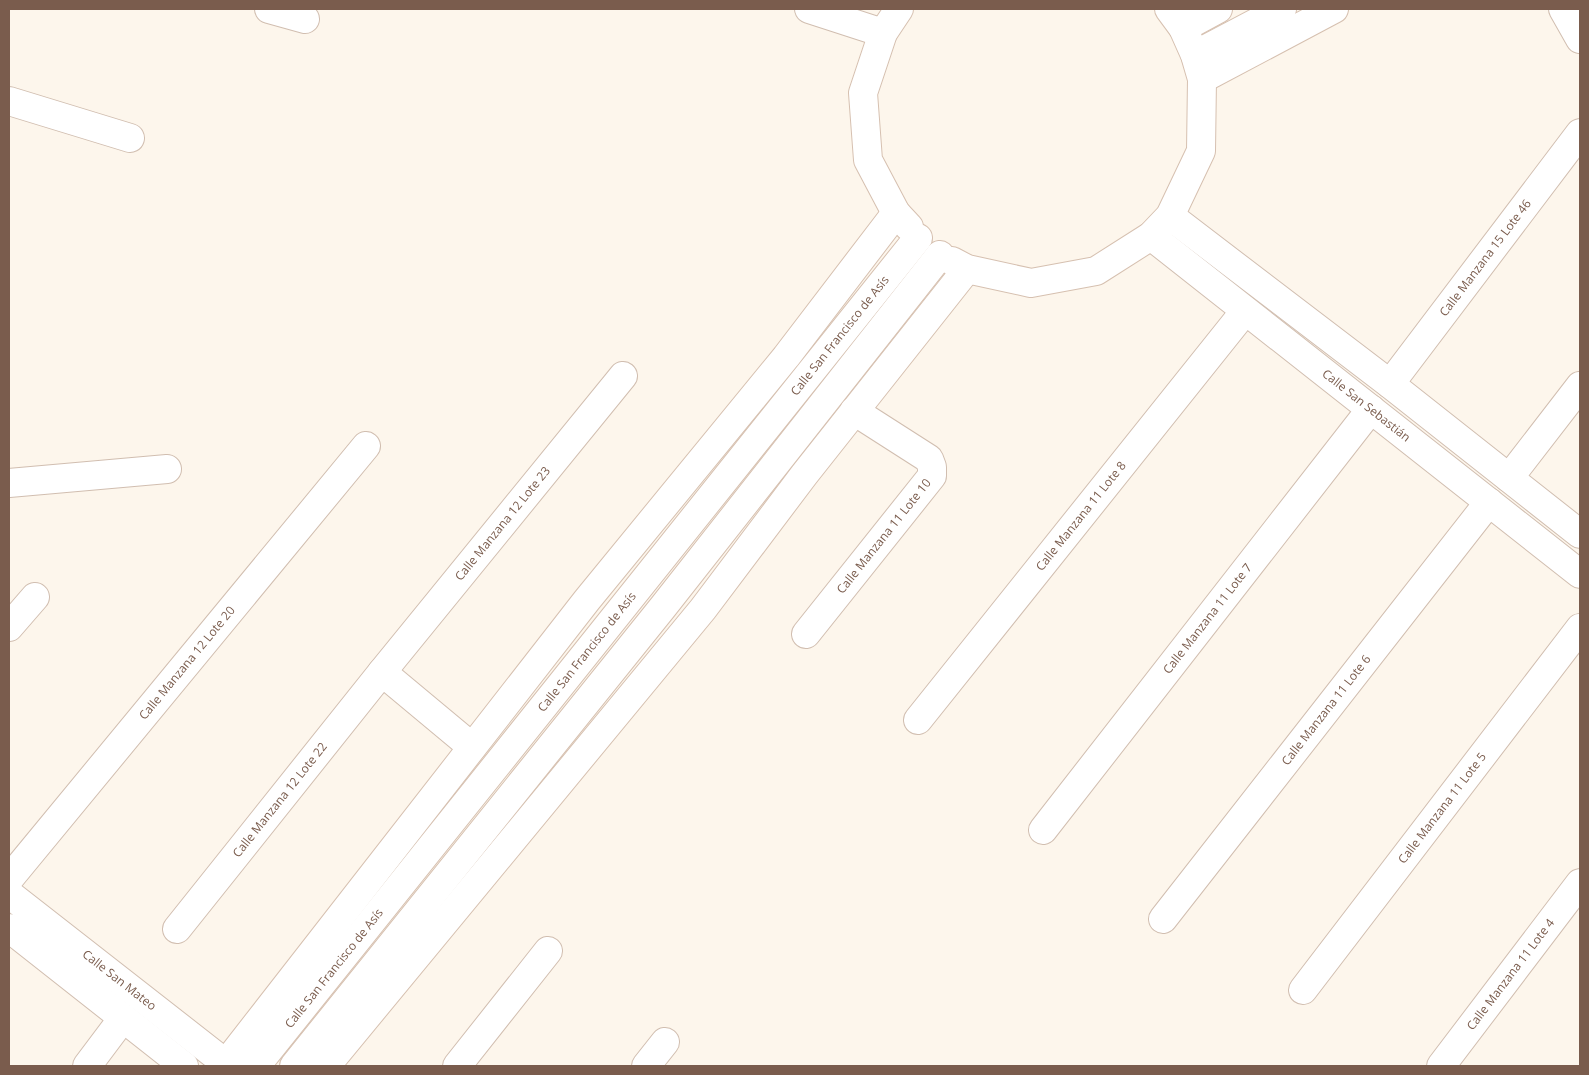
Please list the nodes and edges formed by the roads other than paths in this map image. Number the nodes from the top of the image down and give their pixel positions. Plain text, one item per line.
1 (269, 9) edge
2 (899, 9) edge
3 (1218, 9) edge
4 (1282, 9) edge
5 (1334, 9) edge
6 (1563, 9) edge
7 (819, 12) edge
8 (1176, 18) edge
9 (305, 19) dead end
10 (882, 33) junction
11 (1580, 39) edge
12 (1199, 67) junction
13 (9, 101) edge
14 (1580, 133) edge
15 (130, 138) dead end
16 (896, 213) junction
17 (1170, 216) junction
18 (1151, 236) junction
19 (918, 238) junction
20 (940, 255) junction
21 (967, 269) junction
22 (1245, 311) junction
23 (624, 376) dead end
24 (1390, 384) junction
25 (1580, 386) edge
26 (1371, 409) junction
27 (854, 411) junction
28 (366, 446) dead end
29 (167, 469) dead end
30 (1509, 478) junction
31 (9, 483) edge
32 (1489, 502) junction
33 (1580, 534) edge
34 (1580, 574) edge
35 (35, 597) dead end
36 (9, 627) edge
37 (1580, 628) edge
38 (806, 634) dead end
39 (382, 672) junction
40 (918, 720) dead end
41 (472, 748) junction
42 (1043, 830) dead end
43 (9, 879) edge
44 (1580, 883) edge
45 (9, 894) edge
46 (1163, 919) dead end
47 (9, 928) edge
48 (177, 929) dead end
49 (548, 951) dead end
50 (1303, 990) dead end
51 (123, 1018) junction
52 (665, 1042) dead end
53 (226, 1065) edge
54 (87, 1066) edge
55 (184, 1066) edge
56 (256, 1066) edge
57 (294, 1066) edge
58 (326, 1066) edge
59 (457, 1066) edge
60 (646, 1066) edge
61 (1441, 1066) edge

1 - 9 street
2 - 10 street
3 - 8 street
4 - 12 street
5 - 12 street
6 - 11 street
7 - 10 street
8 - 12 street
10 - 16 street
12 - 17 street
13 - 15 street
14 - 24 street, Calle Manzana 15 Lote 46
16 - 19 street
16 - 41 street, Calle San Francisco de Asís
17 - 18 street
17 - 24 street
18 - 21 street
18 - 22 street, Calle San Sebastián
19 - 20 street
19 - 56 street, Calle San Francisco de Asís
20 - 21 street
20 - 57 street
21 - 27 street
22 - 26 street, Calle San Sebastián
22 - 40 street, Calle Manzana 11 Lote 8
23 - 39 street, Calle Manzana 12 Lote 23
24 - 30 street
25 - 30 street
26 - 32 street, Calle San Sebastián
26 - 42 street, Calle Manzana 11 Lote 7
27 - 38 street, Calle Manzana 11 Lote 10
27 - 58 street
28 - 43 street, Calle Manzana 12 Lote 20
29 - 31 street
30 - 33 street
32 - 34 street, Calle San Sebastián
32 - 46 street, Calle Manzana 11 Lote 6
35 - 36 street
37 - 50 street, Calle Manzana 11 Lote 5
39 - 41 street
39 - 48 street, Calle Manzana 12 Lote 22
41 - 53 street, Calle San Francisco de Asís
44 - 61 street, Calle Manzana 11 Lote 4
45 - 53 street, Calle San Mateo
47 - 51 street
49 - 59 street
51 - 54 street
51 - 55 street
52 - 60 street

